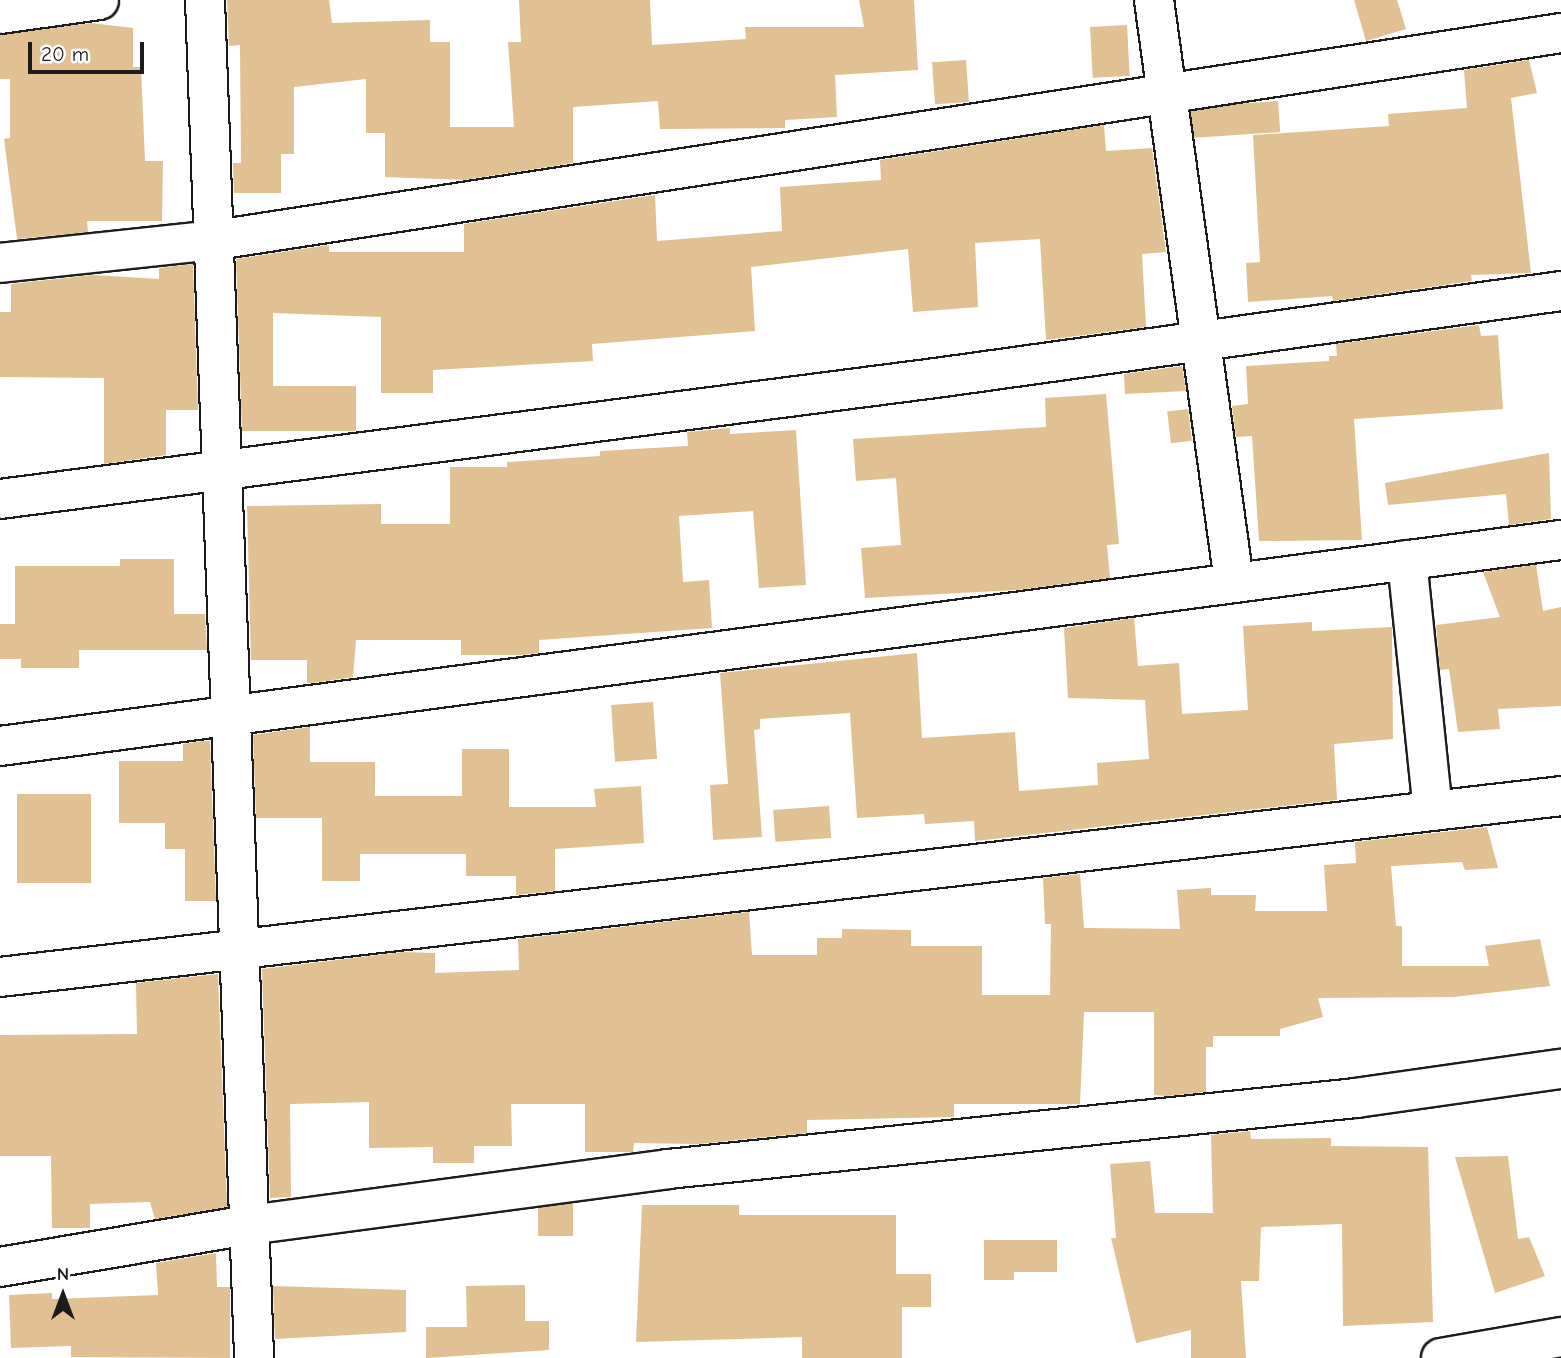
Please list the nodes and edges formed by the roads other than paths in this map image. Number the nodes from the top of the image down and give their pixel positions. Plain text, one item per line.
1 (99, 0) edge
2 (205, 0) edge
3 (1154, 0) edge
4 (0, 14) edge
5 (1561, 33) edge
6 (1171, 94) junction
7 (216, 240) junction
8 (0, 263) edge
9 (1561, 290) edge
10 (1204, 339) junction
11 (224, 473) junction
12 (0, 499) edge
13 (1561, 540) edge
14 (1407, 560) junction
15 (1234, 582) junction
16 (230, 716) junction
17 (0, 746) edge
18 (1561, 796) edge
19 (1433, 811) junction
20 (239, 946) junction
21 (0, 977) edge
22 (1561, 1069) edge
23 (249, 1225) junction
24 (0, 1267) edge
25 (1561, 1338) edge
26 (254, 1358) edge
27 (1441, 1358) edge

1 - 4 street
2 - 7 street
3 - 6 street
5 - 6 street
6 - 7 street
6 - 10 street
7 - 8 street
7 - 11 street
9 - 10 street
10 - 11 street
10 - 15 street
11 - 12 street
11 - 16 street
13 - 14 street
14 - 15 street
14 - 19 street
15 - 16 street
16 - 17 street
16 - 20 street
18 - 19 street
19 - 20 street
20 - 21 street
20 - 23 street
22 - 23 street
23 - 24 street
23 - 26 street
25 - 27 street

